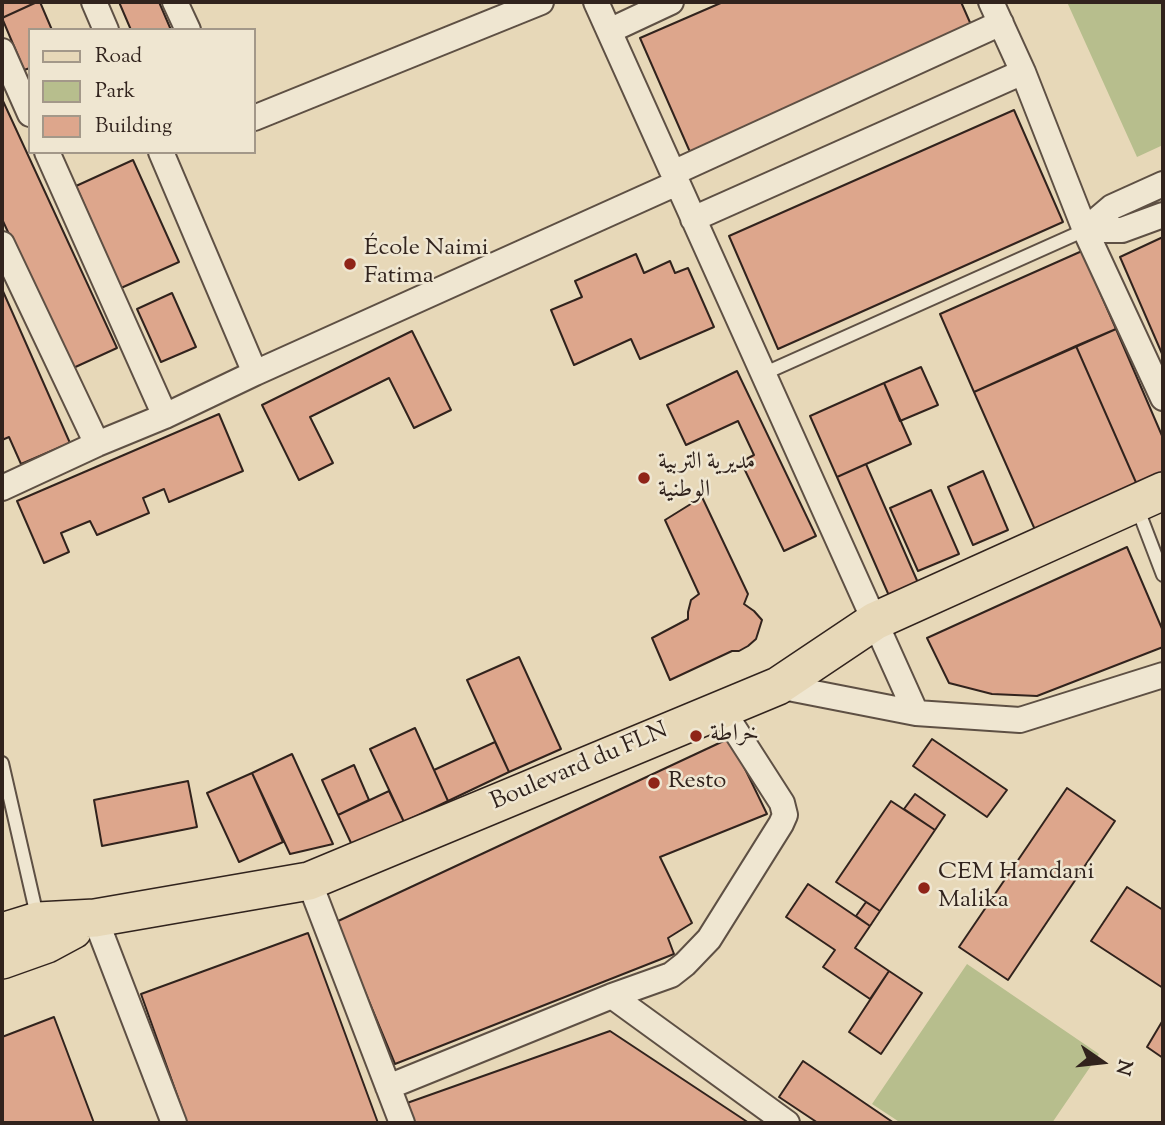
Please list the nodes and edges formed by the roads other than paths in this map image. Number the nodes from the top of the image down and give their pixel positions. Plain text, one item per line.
1 (94, 2) edge
2 (175, 2) edge
3 (541, 2) edge
4 (596, 2) edge
5 (671, 2) edge
6 (996, 12) edge
7 (105, 28) edge
8 (186, 28) edge
9 (609, 31) junction
10 (2, 51) edge
11 (1023, 72) junction
12 (28, 110) edge
13 (256, 117) edge
14 (48, 154) edge
15 (168, 155) edge
16 (675, 178) junction
17 (1163, 184) edge
18 (1163, 215) edge
19 (694, 219) junction
20 (1085, 230) junction
21 (2, 244) edge
22 (255, 373) junction
23 (764, 374) junction
24 (1163, 398) edge
25 (165, 416) junction
26 (97, 444) junction
27 (2, 486) edge
28 (1149, 498) edge
29 (1163, 575) edge
30 (875, 621) junction
31 (1163, 676) edge
32 (778, 686) junction
33 (721, 708) junction
34 (916, 713) junction
35 (2, 763) edge
36 (309, 881) junction
37 (95, 918) junction
38 (38, 921) junction
39 (2, 932) edge
40 (2, 960) edge
41 (611, 996) junction
42 (388, 1087) junction
43 (174, 1123) edge
44 (402, 1123) edge
45 (788, 1123) edge

1 - 7 street
2 - 8 street
3 - 13 street
4 - 9 street
5 - 9 street
6 - 11 street
6 - 16 street
9 - 16 street
10 - 12 street
11 - 19 street
11 - 20 street
14 - 25 street
15 - 22 street
16 - 19 street
16 - 22 street
17 - 20 street
18 - 20 street
19 - 23 street
20 - 23 lane
20 - 24 street
21 - 26 street
22 - 25 street
23 - 30 street
25 - 26 street
26 - 27 street
28 - 29 lane
28 - 30 main road, Boulevard du FLN
30 - 32 main road, Boulevard du FLN
30 - 34 street
31 - 34 street
32 - 33 main road, Boulevard du FLN
32 - 34 street
33 - 36 main road, Boulevard du FLN
33 - 41 street
35 - 38 lane
36 - 37 main road, Boulevard du FLN
36 - 42 street
37 - 38 main road, Boulevard du FLN
37 - 40 main road
37 - 43 street
38 - 39 main road, Boulevard du FLN
41 - 42 street
41 - 45 street
42 - 44 street

